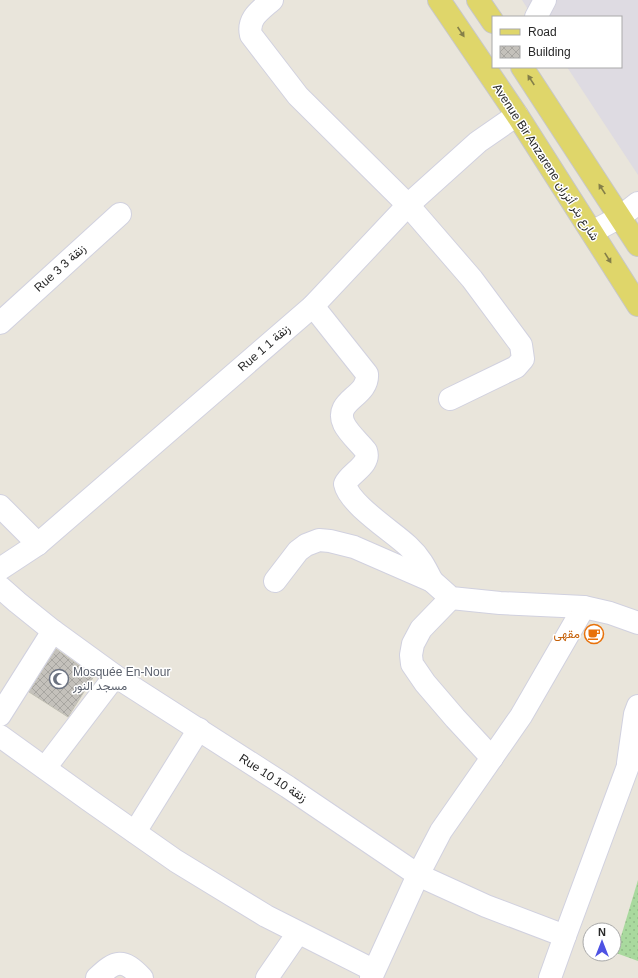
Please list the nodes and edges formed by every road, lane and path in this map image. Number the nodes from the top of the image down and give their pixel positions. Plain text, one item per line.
1 (272, 0) edge
2 (439, 0) edge
3 (478, 0) edge
4 (545, 0) edge
5 (537, 16) edge
6 (492, 21) edge
7 (523, 68) edge
8 (517, 115) junction
9 (638, 203) edge
10 (408, 205) junction
11 (120, 214) dead end
12 (620, 217) junction
13 (592, 232) junction
14 (638, 245) edge
15 (638, 305) edge
16 (313, 306) junction
17 (0, 323) edge
18 (450, 399) dead end
19 (0, 506) edge
20 (38, 544) junction
21 (0, 569) edge
22 (275, 581) dead end
23 (432, 581) junction
24 (0, 587) edge
25 (451, 598) junction
26 (584, 607) junction
27 (638, 623) edge
28 (53, 631) junction
29 (115, 676) junction
30 (638, 706) edge
31 (0, 715) edge
32 (199, 729) junction
33 (0, 736) edge
34 (633, 757) edge
35 (492, 758) junction
36 (45, 768) junction
37 (136, 832) junction
38 (418, 875) junction
39 (298, 933) junction
40 (565, 936) junction
41 (372, 974) edge
42 (97, 978) edge
43 (142, 978) edge
44 (267, 978) edge
45 (550, 978) edge

1 - 10 street
2 -> 8 main road, Avenue Bir Anzarene شارع بئر أنزران
3 - 6 main road
4 - 5 street
12 -> 7 main road
8 - 10 street, Rue 1 زنقة 1
8 - 13 main road, Avenue Bir Anzarene شارع بئر أنزران
9 - 12 street
10 - 16 street, Rue 1 زنقة 1
10 - 18 street
11 - 17 street, Rue 3 زنقة 3
12 - 13 street
12 - 14 main road
13 -> 15 main road, Avenue Bir Anzarene شارع بئر أنزران
16 - 20 street, Rue 1 زنقة 1
16 - 23 street
19 - 20 street
20 - 21 street, Rue 1 زنقة 1
22 - 23 street
23 - 25 street
24 - 28 street, Rue 10 زنقة 10
25 - 26 street
25 - 35 street
26 - 27 street
26 - 35 street
28 - 29 street, Rue 10 زنقة 10
28 - 31 street
29 - 32 street, Rue 10 زنقة 10
29 - 36 street
30 - 34 street
32 - 37 street
32 - 38 street, Rue 10 زنقة 10
33 - 36 street
34 - 40 street
35 - 38 street
36 - 37 street
37 - 39 street
38 - 40 street, Rue 10 زنقة 10
38 - 41 street
39 - 41 street
39 - 44 street
40 - 45 street
42 - 43 street

